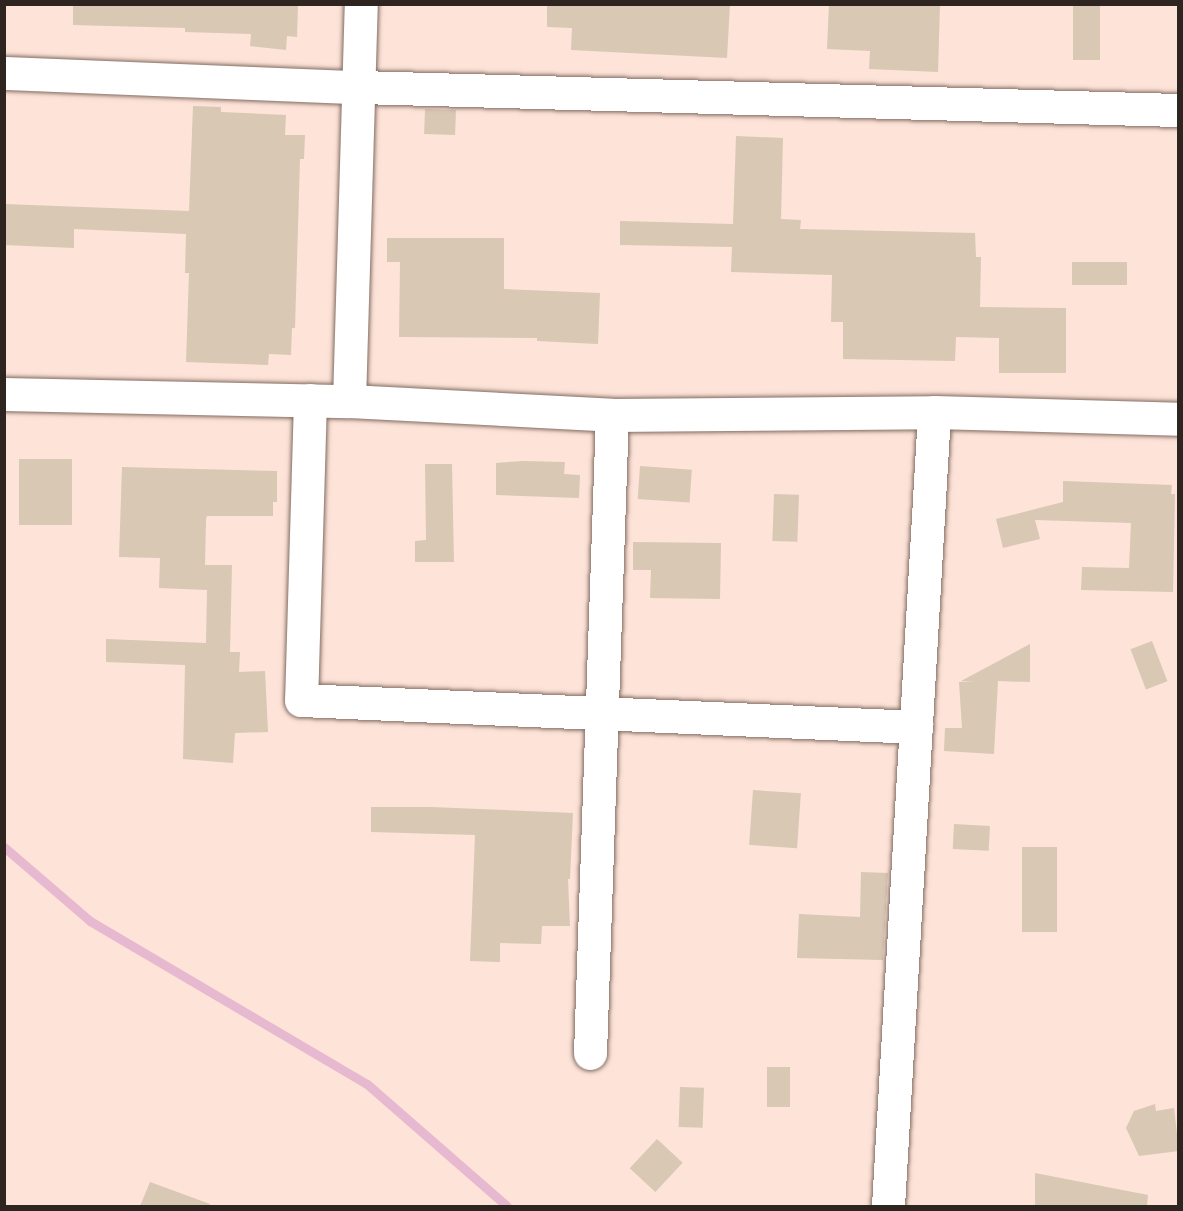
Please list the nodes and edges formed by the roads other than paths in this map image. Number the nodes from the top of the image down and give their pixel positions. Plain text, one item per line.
1 (361, 4) edge
2 (4, 73) edge
3 (359, 87) junction
4 (1179, 110) edge
5 (4, 394) edge
6 (310, 400) junction
7 (349, 401) junction
8 (934, 412) junction
9 (612, 415) junction
10 (1179, 419) edge
11 (600, 713) junction
12 (916, 727) junction
13 (590, 1053) dead end
14 (888, 1206) edge

1 - 3 street
2 - 3 street
3 - 4 street
3 - 7 street
5 - 6 street
6 - 7 street
6 - 11 street
7 - 9 street
8 - 9 street
8 - 10 street
8 - 12 street
9 - 11 street
11 - 12 street
11 - 13 street
12 - 14 street

